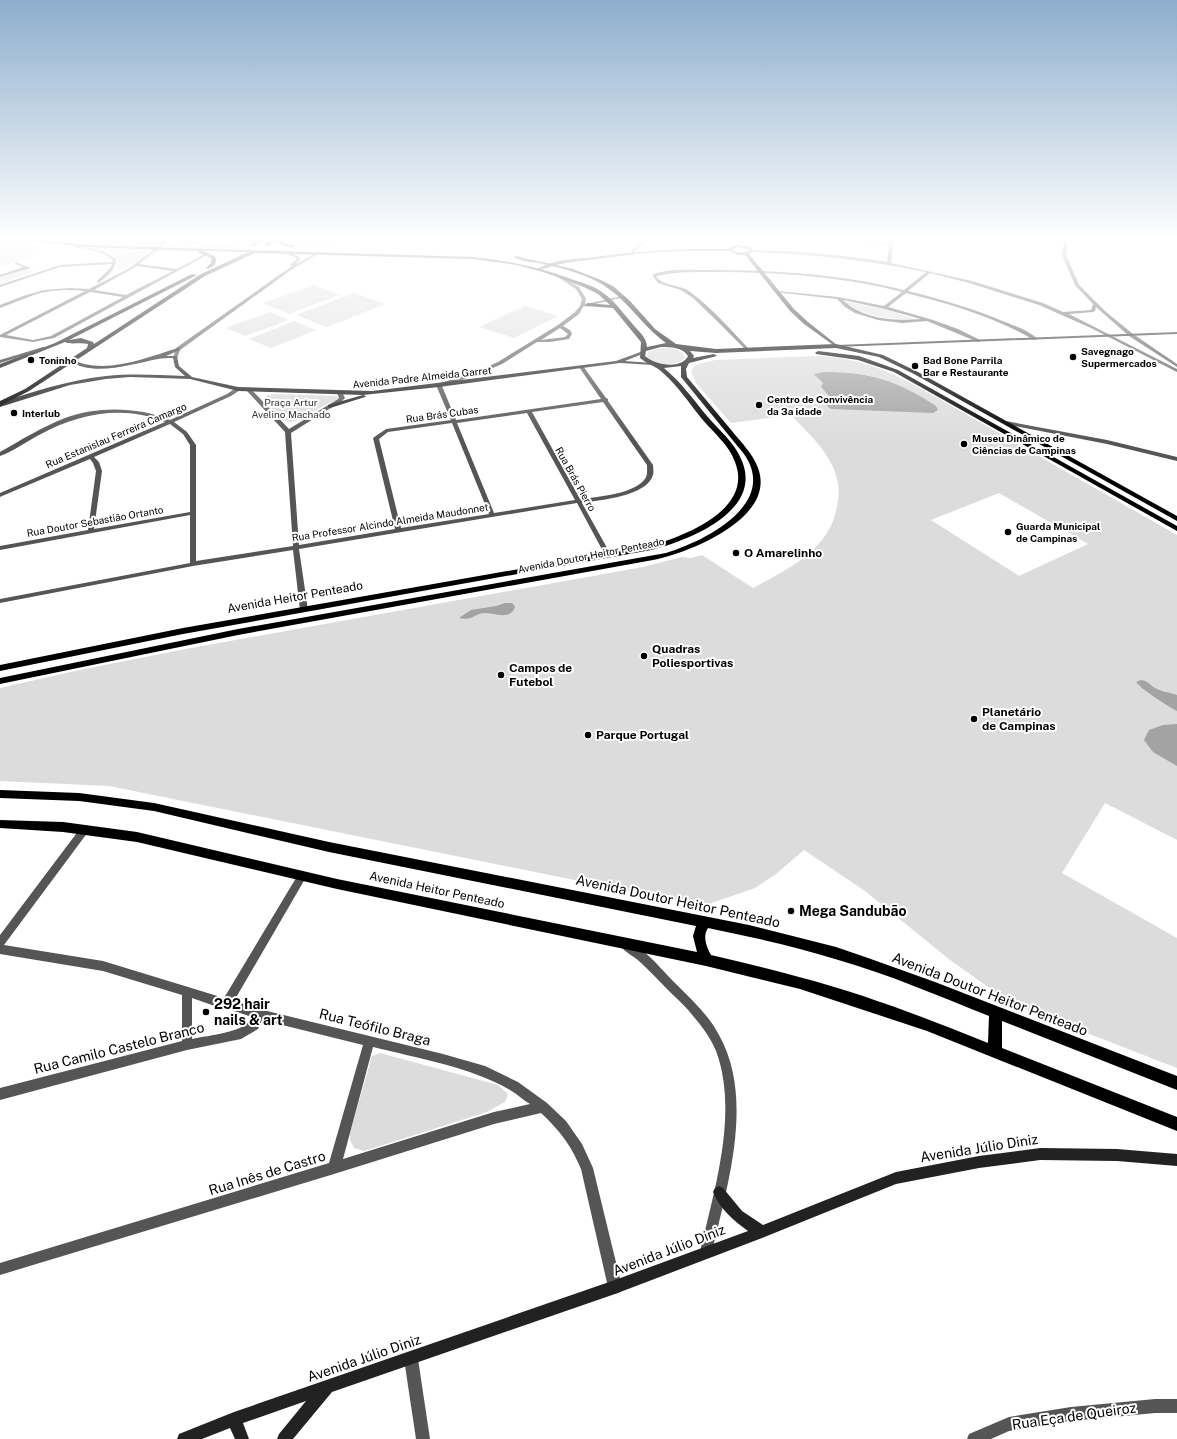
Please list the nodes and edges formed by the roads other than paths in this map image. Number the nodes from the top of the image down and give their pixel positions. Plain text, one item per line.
1 (55, 307) edge
2 (109, 307) edge
3 (132, 307) edge
4 (153, 307) edge
5 (237, 307) edge
6 (581, 307) edge
7 (615, 307) edge
8 (633, 307) edge
9 (703, 307) edge
10 (790, 307) edge
11 (848, 307) edge
12 (885, 307) edge
13 (960, 307) edge
14 (1045, 307) edge
15 (1094, 307) edge
16 (1098, 307) edge
17 (1093, 311) junction
18 (1104, 313) junction
19 (1069, 315) junction
20 (928, 320) junction
21 (99, 324) junction
22 (560, 326) junction
23 (119, 329) junction
24 (97, 331) dead end
25 (106, 332) dead end
26 (1177, 333) edge
27 (1131, 335) junction
28 (1, 336) edge
29 (1108, 336) junction
30 (823, 337) junction
31 (1036, 339) junction
32 (537, 341) junction
33 (980, 341) junction
34 (57, 344) junction
35 (883, 345) junction
36 (836, 346) junction
37 (679, 347) junction
38 (1151, 348) junction
39 (90, 349) junction
40 (178, 349) junction
41 (852, 349) junction
42 (747, 350) junction
43 (815, 350) junction
44 (871, 350) junction
45 (644, 351) junction
46 (1137, 352) junction
47 (175, 356) junction
48 (161, 357) junction
49 (1166, 359) junction
50 (1155, 360) junction
51 (72, 361) junction
52 (688, 361) junction
53 (0, 362) edge
54 (617, 362) junction
55 (655, 365) junction
56 (0, 366) edge
57 (177, 366) junction
58 (1177, 366) edge
59 (581, 367) junction
60 (1177, 371) edge
61 (152, 376) junction
62 (190, 378) junction
63 (439, 386) junction
64 (238, 389) junction
65 (249, 390) junction
66 (340, 393) junction
67 (372, 393) junction
68 (606, 400) junction
69 (0, 405) edge
70 (330, 406) junction
71 (528, 411) junction
72 (171, 422) junction
73 (453, 422) junction
74 (1006, 423) junction
75 (288, 432) junction
76 (1048, 432) junction
77 (1038, 441) junction
78 (0, 454) edge
79 (90, 456) junction
80 (1177, 459) edge
81 (0, 495) edge
82 (578, 501) junction
83 (193, 514) junction
84 (492, 515) junction
85 (1177, 519) edge
86 (1177, 529) edge
87 (398, 530) junction
88 (91, 531) junction
89 (0, 548) edge
90 (296, 548) junction
91 (608, 555) junction
92 (596, 557) joint
93 (193, 564) junction
94 (469, 591) joint
95 (0, 601) edge
96 (304, 610) junction
97 (0, 668) edge
98 (0, 681) edge
99 (0, 794) edge
100 (0, 824) edge
101 (85, 829) junction
102 (302, 876) junction
103 (706, 922) junction
104 (606, 939) junction
105 (0, 943) edge
106 (0, 949) edge
107 (706, 960) junction
108 (187, 992) junction
109 (226, 1004) junction
110 (996, 1012) junction
111 (259, 1014) junction
112 (369, 1041) junction
113 (187, 1045) junction
114 (995, 1051) junction
115 (1177, 1083) edge
116 (0, 1094) edge
117 (543, 1107) junction
118 (1177, 1124) edge
119 (1176, 1160) edge
120 (334, 1168) junction
121 (719, 1192) junction
122 (762, 1232) junction
123 (706, 1252) junction
124 (0, 1268) edge
125 (615, 1287) junction
126 (411, 1359) junction
127 (328, 1387) junction
128 (1177, 1406) edge
129 (234, 1419) junction
130 (184, 1439) edge
131 (242, 1439) edge
132 (284, 1439) edge
133 (423, 1439) edge
134 (974, 1439) edge

1 - 28 street
2 - 28 street
3 - 21 main road
4 - 23 main road
5 - 40 street
6 - 22 street
7 - 45 main road
8 - 37 main road
9 - 42 street
10 - 30 street
11 - 20 street
12 - 20 street
13 - 31 street
14 - 19 street
15 - 17 street
16 - 18 street
17 - 18 street
17 - 19 street
18 - 27 street
19 - 29 street
20 - 33 street
21 - 24 main road
21 - 34 main road
22 - 32 street
22 - 32 street
23 - 25 main road
23 - 39 main road
26 - 27 street
27 - 29 street
27 - 38 street
29 - 31 street
29 - 46 street
30 - 36 street
30 - 43 street
31 - 33 street
32 - 63 street
33 - 35 street
34 - 39 main road
34 - 53 street
34 - 56 main road
35 - 36 street
35 - 44 street
36 - 41 main road
36 - 43 main road
37 - 42 main road
37 - 45 main road
37 - 52 main road
38 - 46 street
38 - 49 street
39 - 51 main road
40 - 47 street
40 - 48 street
41 - 43 main road
41 - 44 main road
42 - 43 main road
43 - 52 main road
43 - 86 main road
44 - 74 main road
45 - 54 street, Avenida Padre Almeida Garret
45 - 55 main road, Avenida Doutor Heitor Penteado
46 - 50 street
47 - 48 street
47 - 57 street
48 - 51 street
49 - 50 street
49 - 58 street
50 - 60 street
51 - 69 main road
52 - 55 main road
52 - 94 main road, Avenida Doutor Heitor Penteado
54 - 55 street
54 - 59 street, Avenida Padre Almeida Garret
55 - 91 main road, Avenida Doutor Heitor Penteado
57 - 61 street
57 - 62 street, Avenida Padre Almeida Garret
59 - 63 street, Avenida Padre Almeida Garret
59 - 68 street, Rua Professor Alcindo Almeida Maudonnet
61 - 62 street
61 - 69 street
62 - 64 street, Avenida Padre Almeida Garret
63 - 67 street, Avenida Padre Almeida Garret
63 - 73 street
64 - 65 street, Avenida Padre Almeida Garret
64 - 72 street, Rua Estanislau Ferreira Camargo
65 - 66 street, Avenida Padre Almeida Garret
65 - 75 street
66 - 67 street, Avenida Padre Almeida Garret
66 - 70 street
67 - 70 street
68 - 71 street, Rua Brás Cubas
68 - 82 street, Rua Professor Alcindo Almeida Maudonnet
70 - 75 street
71 - 73 street, Rua Brás Cubas
71 - 82 street, Rua Brás Pierro
72 - 78 street
72 - 79 street, Rua Estanislau Ferreira Camargo
72 - 83 street
73 - 84 street
73 - 87 street, Rua Brás Cubas
74 - 76 street
74 - 77 main road
75 - 90 street
76 - 77 street
76 - 80 street
77 - 85 main road
79 - 81 street, Rua Estanislau Ferreira Camargo
79 - 88 street
82 - 84 street, Rua Professor Alcindo Almeida Maudonnet
82 - 91 street, Rua Brás Pierro
83 - 88 street, Rua Doutor Sebastião Ortanto
83 - 93 street
84 - 87 street, Rua Professor Alcindo Almeida Maudonnet
87 - 90 street, Rua Professor Alcindo Almeida Maudonnet
88 - 89 street, Rua Doutor Sebastião Ortanto
90 - 93 street, Rua Professor Alcindo Almeida Maudonnet
90 - 96 street
91 - 92 main road, Avenida Doutor Heitor Penteado
92 - 96 main road, Avenida Heitor Penteado
93 - 95 street, Rua Professor Alcindo Almeida Maudonnet
94 - 98 main road, Avenida Heitor Penteado
96 - 97 main road, Avenida Heitor Penteado
99 - 103 main road, Avenida Doutor Heitor Penteado
100 - 101 main road, Avenida Heitor Penteado
101 - 102 main road, Avenida Heitor Penteado
101 - 105 street
102 - 104 main road, Avenida Heitor Penteado
102 - 109 street
103 - 107 main road
103 - 110 main road, Avenida Doutor Heitor Penteado
104 - 107 main road
104 - 121 street
106 - 108 street, Rua Teófilo Braga
107 - 114 main road
108 - 109 street, Rua Teófilo Braga
108 - 113 street
109 - 111 street, Rua Teófilo Braga
110 - 114 main road
110 - 115 main road, Avenida Doutor Heitor Penteado
111 - 112 street, Rua Teófilo Braga
111 - 113 street, Rua Camilo Castelo Branco
112 - 117 street, Rua Teófilo Braga
112 - 120 street
113 - 116 street, Rua Camilo Castelo Branco
114 - 118 main road
117 - 120 street, Rua Inês de Castro
117 - 125 street, Rua Teófilo Braga
119 - 122 street, Avenida Júlio Diniz
120 - 124 street, Rua Inês de Castro
121 - 122 street
121 - 123 street
122 - 123 street, Avenida Júlio Diniz
123 - 125 street, Avenida Júlio Diniz
125 - 126 street, Avenida Júlio Diniz
126 - 127 street, Avenida Júlio Diniz
126 - 133 street
127 - 129 street, Avenida Júlio Diniz
127 - 132 street
128 - 134 street, Rua Eça de Queiroz
129 - 130 street, Avenida Júlio Diniz
129 - 131 street

